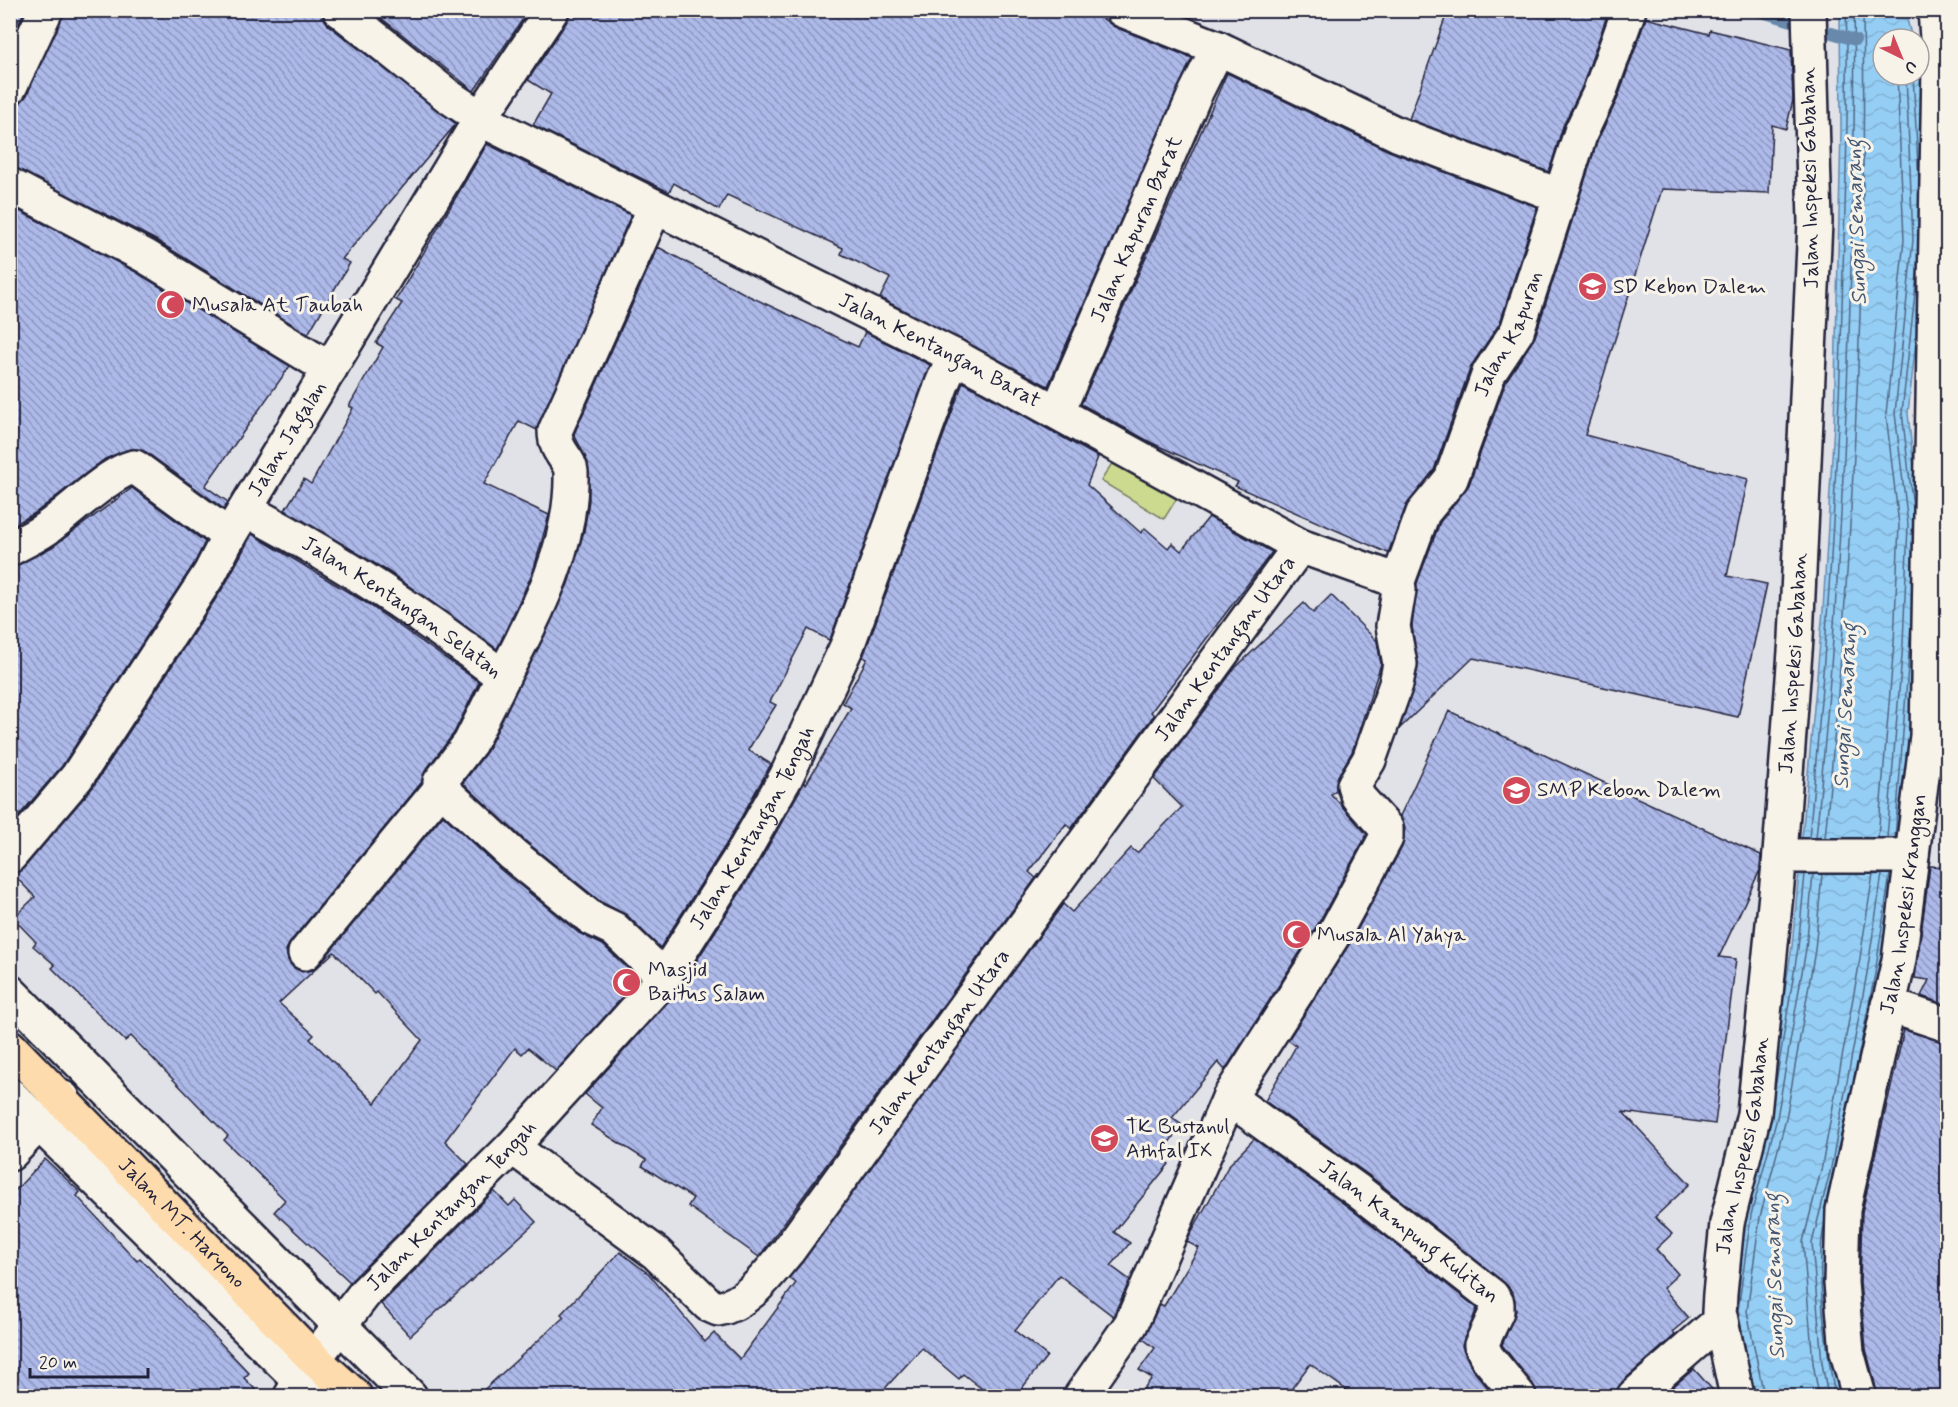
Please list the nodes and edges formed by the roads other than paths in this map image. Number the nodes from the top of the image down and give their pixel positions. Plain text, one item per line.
1 (46, 10) edge
2 (340, 10) edge
3 (552, 10) edge
4 (1122, 10) edge
5 (1629, 10) edge
6 (1809, 10) edge
7 (1935, 10) edge
8 (19, 43) edge
9 (1218, 48) junction
10 (10, 87) edge
11 (481, 118) junction
12 (10, 185) edge
13 (1560, 196) junction
14 (655, 207) junction
15 (954, 356) junction
16 (330, 369) junction
17 (1058, 411) junction
18 (238, 523) junction
19 (1300, 546) junction
20 (10, 549) edge
21 (1398, 580) junction
22 (503, 677) junction
23 (441, 788) junction
24 (1787, 855) junction
25 (10, 856) edge
26 (1907, 856) junction
27 (305, 953) dead end
28 (663, 976) junction
29 (10, 992) edge
30 (1888, 1005) junction
31 (1947, 1025) edge
32 (10, 1047) edge
33 (10, 1095) edge
34 (63, 1098) junction
35 (1229, 1098) junction
36 (39, 1124) junction
37 (512, 1147) junction
38 (10, 1154) edge
39 (220, 1206) junction
40 (192, 1232) junction
41 (1720, 1316) junction
42 (339, 1325) junction
43 (306, 1383) edge
44 (355, 1396) edge
45 (410, 1396) edge
46 (1081, 1396) edge
47 (1519, 1396) edge
48 (1634, 1396) edge
49 (1737, 1396) edge
50 (1859, 1396) edge

1 - 8 street
2 - 11 street, Jalan Kentangan Barat
3 - 11 street, Jalan Jagalan
4 - 9 street
5 - 13 street, Jalan Kapuran
6 - 24 street, Jalan Inspeksi Gabahan
7 - 26 street, Jalan Inspeksi Kranggan
8 - 10 street
9 - 13 street
9 - 17 street, Jalan Kapuran Barat
11 - 14 street, Jalan Kentangan Barat
11 - 16 street, Jalan Jagalan
12 - 16 street
13 - 21 street, Jalan Kapuran
14 - 15 street, Jalan Kentangan Barat
14 - 22 street
15 - 17 street, Jalan Kentangan Barat
15 - 28 street, Jalan Kentangan Tengah
16 - 18 street, Jalan Jagalan
17 - 19 street, Jalan Kentangan Barat
18 - 20 street, Jalan Kentangan Selatan
18 - 22 street, Jalan Kentangan Selatan
18 - 25 street, Jalan Jagalan
19 - 21 street, Jalan Kentangan Barat
19 - 37 street, Jalan Kentangan Utara
21 - 35 street, Jalan Kapuran
22 - 23 street, Jalan Kentangan Selatan
23 - 27 street, Jalan Kentangan Selatan
23 - 28 street
24 - 26 street
24 - 41 street, Jalan Inspeksi Gabahan
26 - 30 street, Jalan Inspeksi Kranggan
28 - 37 street, Jalan Kentangan Tengah
29 - 39 street
30 - 31 street
30 - 50 street, Jalan Inspeksi Kranggan
32 - 34 main road, Jalan MT. Haryono
33 - 36 street
34 - 36 street
34 - 40 main road, Jalan MT. Haryono
35 - 46 street
35 - 47 street, Jalan Kampung Kulitan
36 - 38 street
36 - 43 street
37 - 42 street, Jalan Kentangan Tengah
39 - 40 street
39 - 42 street
40 - 43 main road, Jalan MT. Haryono
41 - 48 street
41 - 49 street, Jalan Inspeksi Gabahan
42 - 43 street, Jalan Kentangan Tengah
42 - 45 street
43 - 44 main road, Jalan MT. Haryono

